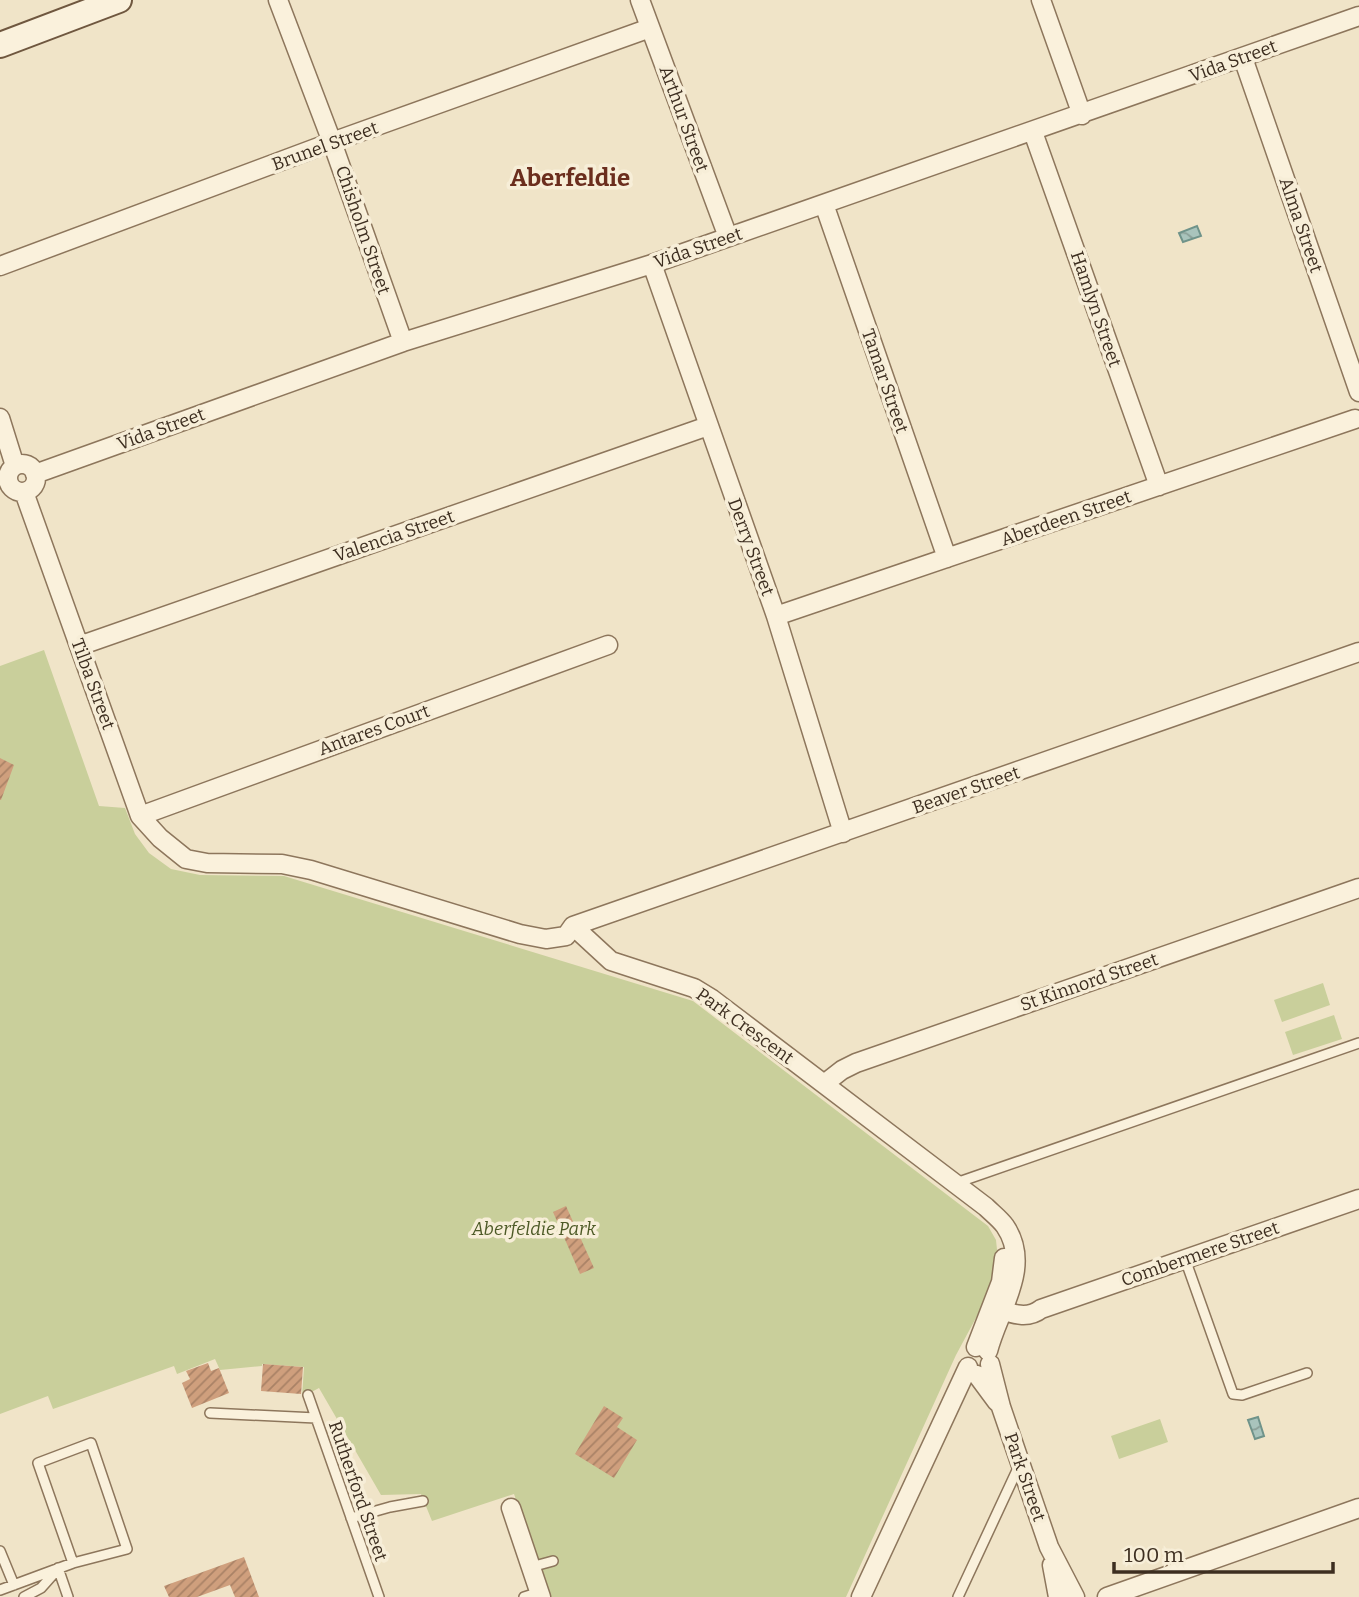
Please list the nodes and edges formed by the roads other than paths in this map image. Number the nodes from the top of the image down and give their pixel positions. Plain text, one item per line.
1 (119, 0) edge
2 (278, 0) edge
3 (640, 0) edge
4 (1041, 0) edge
5 (1359, 16) edge
6 (650, 28) junction
7 (0, 45) edge
8 (1243, 58) junction
9 (1082, 115) junction
10 (1033, 132) junction
11 (332, 142) junction
12 (824, 204) junction
13 (728, 237) junction
14 (652, 264) junction
15 (0, 266) edge
16 (403, 342) junction
17 (1359, 392) edge
18 (0, 418) edge
19 (1358, 419) edge
20 (708, 426) junction
21 (12, 482) edge
22 (1159, 486) junction
23 (947, 558) junction
24 (776, 616) junction
25 (608, 645) dead end
26 (79, 646) junction
27 (1359, 652) edge
28 (140, 816) junction
29 (844, 833) junction
30 (1359, 888) edge
31 (573, 926) junction
32 (1359, 1043) edge
33 (824, 1084) junction
34 (956, 1183) junction
35 (1359, 1199) edge
36 (1185, 1259) junction
37 (1000, 1303) junction
38 (979, 1363) junction
39 (1307, 1373) dead end
40 (308, 1395) dead end
41 (210, 1413) dead end
42 (316, 1418) junction
43 (1020, 1465) junction
44 (423, 1501) dead end
45 (511, 1508) dead end
46 (1359, 1508) edge
47 (351, 1518) junction
48 (1049, 1547) junction
49 (0, 1551) edge
50 (553, 1561) dead end
51 (73, 1563) junction
52 (531, 1567) junction
53 (58, 1568) junction
54 (14, 1585) junction
55 (0, 1590) edge
56 (535, 1595) edge
57 (2, 1597) edge
58 (24, 1597) edge
59 (68, 1597) edge
60 (379, 1597) edge
61 (860, 1597) edge
62 (957, 1597) edge
63 (1058, 1597) edge
64 (1075, 1597) edge
65 (1107, 1597) edge

1 - 7 street
2 - 11 street, Chisholm Street
3 - 6 street, Arthur Street
4 - 9 street
5 - 8 street, Vida Street
6 - 11 street, Brunel Street
6 - 13 street, Arthur Street
8 - 9 street, Vida Street
8 - 17 street, Alma Street
9 - 10 street, Vida Street
10 - 12 street, Vida Street
10 - 22 street, Hamlyn Street
11 - 15 street, Brunel Street
11 - 16 street, Chisholm Street
12 - 13 street, Vida Street
12 - 23 street, Tamar Street
13 - 14 street, Vida Street
14 - 16 street, Vida Street
14 - 20 street, Derry Street
16 - 21 street, Vida Street
18 - 21 street, Tilba Street
19 - 22 street, Aberdeen Street
20 - 24 street, Derry Street
20 - 26 street, Valencia Street
21 - 26 street, Tilba Street
22 - 23 street, Aberdeen Street
23 - 24 street, Aberdeen Street
24 - 29 street, Derry Street
25 - 28 street, Antares Court
26 - 28 street, Tilba Street
27 - 29 street, Beaver Street
28 - 31 street, Tilba Street
29 - 31 street, Beaver Street
30 - 33 street, St Kinnord Street
31 - 33 street, Park Crescent
32 - 34 lane
33 - 34 street, Park Crescent
34 - 37 street, Park Crescent
35 - 36 street, Combermere Street
36 - 37 street, Combermere Street
36 - 39 lane
37 - 38 street, Park Crescent
38 - 43 street, Park Street
38 - 61 street, Park Crescent
40 - 42 lane, Rutherford Street
41 - 42 lane
42 - 47 lane, Rutherford Street
43 - 48 street, Park Street
43 - 62 lane
44 - 47 lane
45 - 52 street
46 - 65 street
47 - 60 lane, Rutherford Street
48 - 63 street, Park Street
48 - 64 street, Park Street
49 - 54 lane
50 - 52 lane
51 - 51 lane
51 - 53 lane
52 - 56 street
53 - 54 lane
53 - 58 lane
53 - 59 lane
54 - 55 lane
55 - 57 lane

